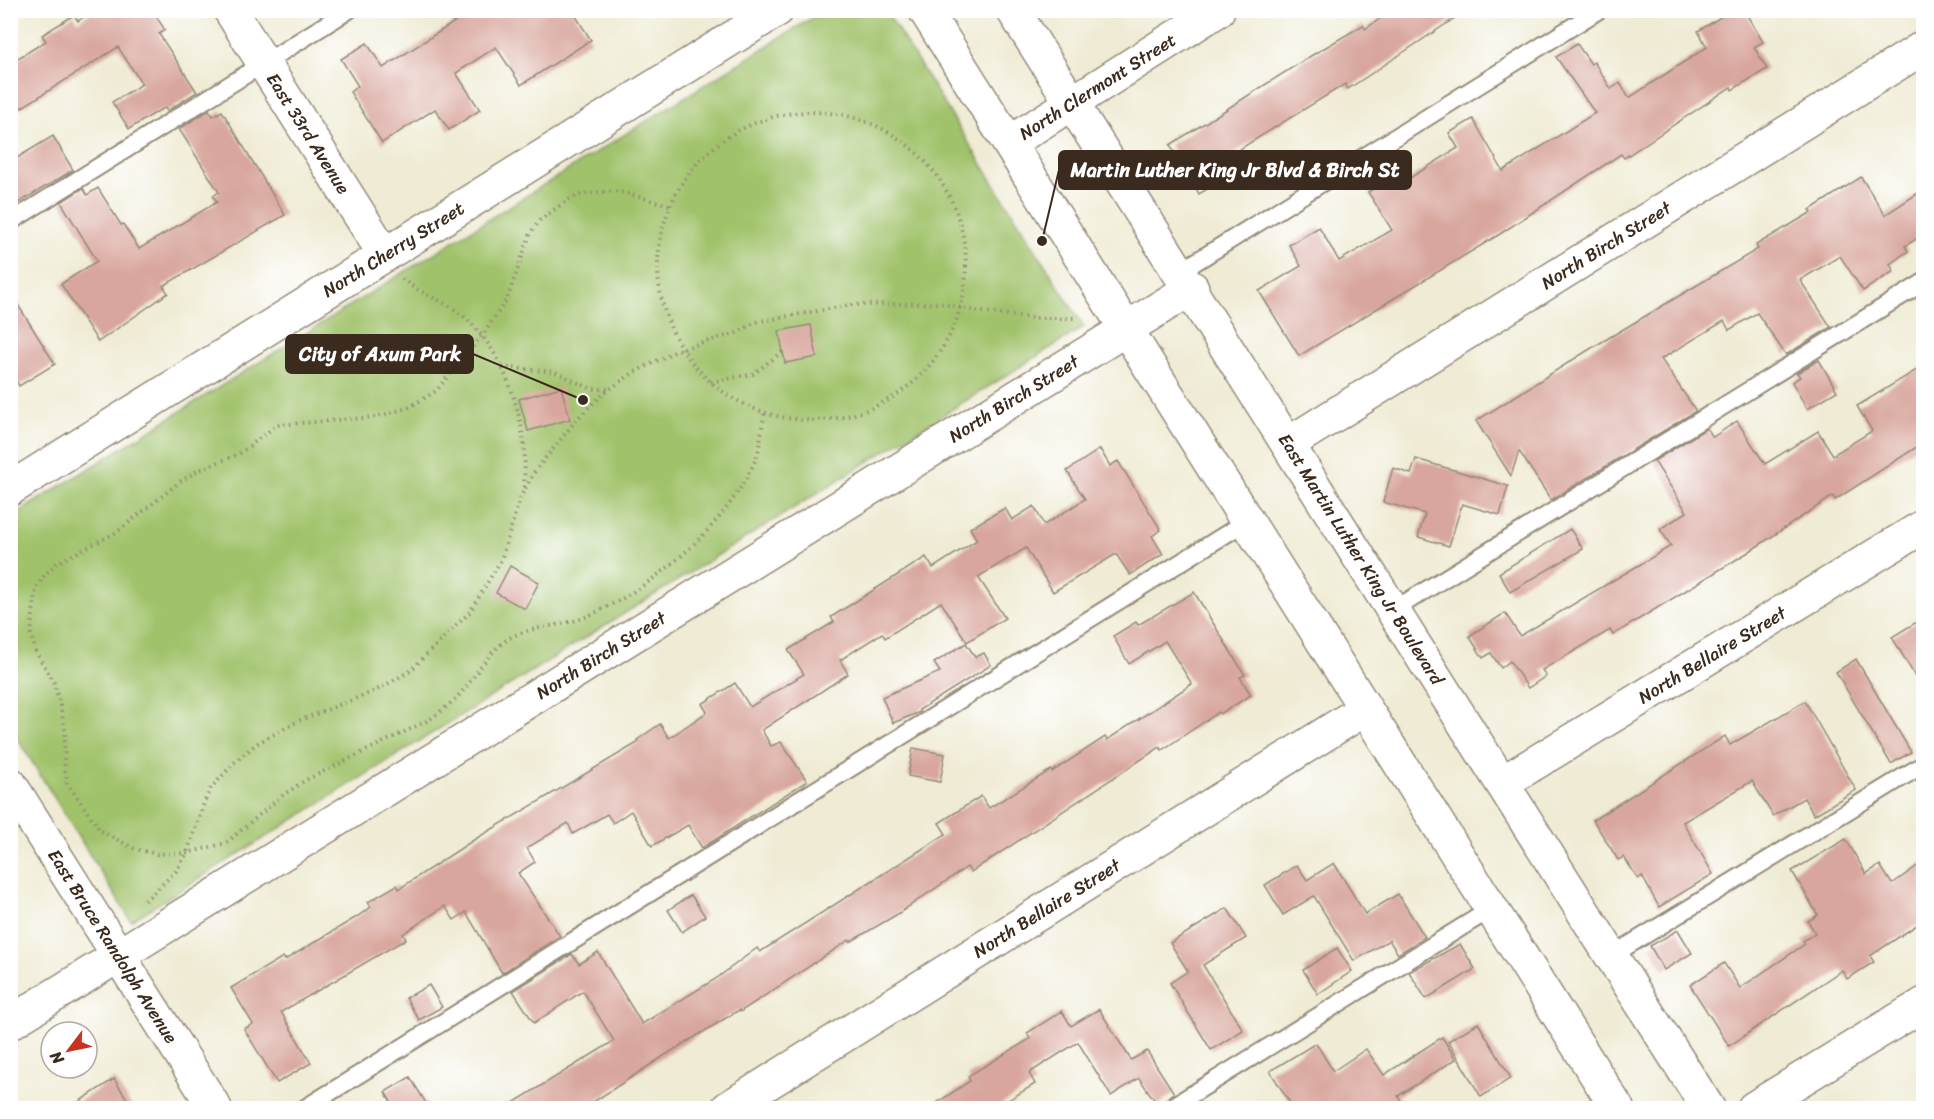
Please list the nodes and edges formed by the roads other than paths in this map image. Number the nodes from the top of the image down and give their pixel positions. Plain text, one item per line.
1 (230, 10) edge
2 (350, 10) edge
3 (777, 10) edge
4 (925, 10) edge
5 (1013, 10) edge
6 (1218, 10) edge
7 (1599, 10) edge
8 (1923, 47) edge
9 (264, 64) junction
10 (1072, 103) junction
11 (1009, 142) junction
12 (10, 222) edge
13 (385, 255) junction
14 (1186, 280) junction
15 (1923, 282) edge
16 (1127, 329) junction
17 (1288, 444) junction
18 (10, 489) edge
19 (1247, 521) junction
20 (1923, 526) edge
21 (1392, 611) junction
22 (1365, 709) junction
23 (1923, 764) edge
24 (1502, 783) junction
25 (10, 784) edge
26 (1491, 909) junction
27 (1611, 956) junction
28 (119, 957) junction
29 (1923, 1004) edge
30 (10, 1023) edge
31 (1618, 1107) edge
32 (215, 1108) edge
33 (305, 1108) edge
34 (728, 1108) edge
35 (1170, 1108) edge
36 (1708, 1108) edge
37 (1754, 1108) edge

1 - 9 street, East 33rd Avenue
2 - 9 lane
3 - 13 street, North Cherry Street
4 - 11 street
5 - 10 street, East Martin Luther King Jr Boulevard
6 - 10 street, North Clermont Street
7 - 14 lane
8 - 17 street, North Birch Street
9 - 12 lane
9 - 13 street, East 33rd Avenue
10 - 11 street, North Clermont Street
10 - 14 street, East Martin Luther King Jr Boulevard
11 - 16 street
13 - 18 street, North Cherry Street
14 - 16 street, North Birch Street
14 - 17 street, East Martin Luther King Jr Boulevard
15 - 21 lane
16 - 19 street
16 - 28 street, North Birch Street
17 - 21 street, East Martin Luther King Jr Boulevard
19 - 22 street
19 - 33 lane
20 - 24 street, North Bellaire Street
21 - 24 street, East Martin Luther King Jr Boulevard
22 - 26 street
22 - 34 street, North Bellaire Street
23 - 27 lane
24 - 27 street, East Martin Luther King Jr Boulevard
25 - 28 street, East Bruce Randolph Avenue
26 - 31 street
26 - 35 lane
27 - 36 street, East Martin Luther King Jr Boulevard
28 - 30 street, North Birch Street
28 - 32 street, East Bruce Randolph Avenue
29 - 37 street

